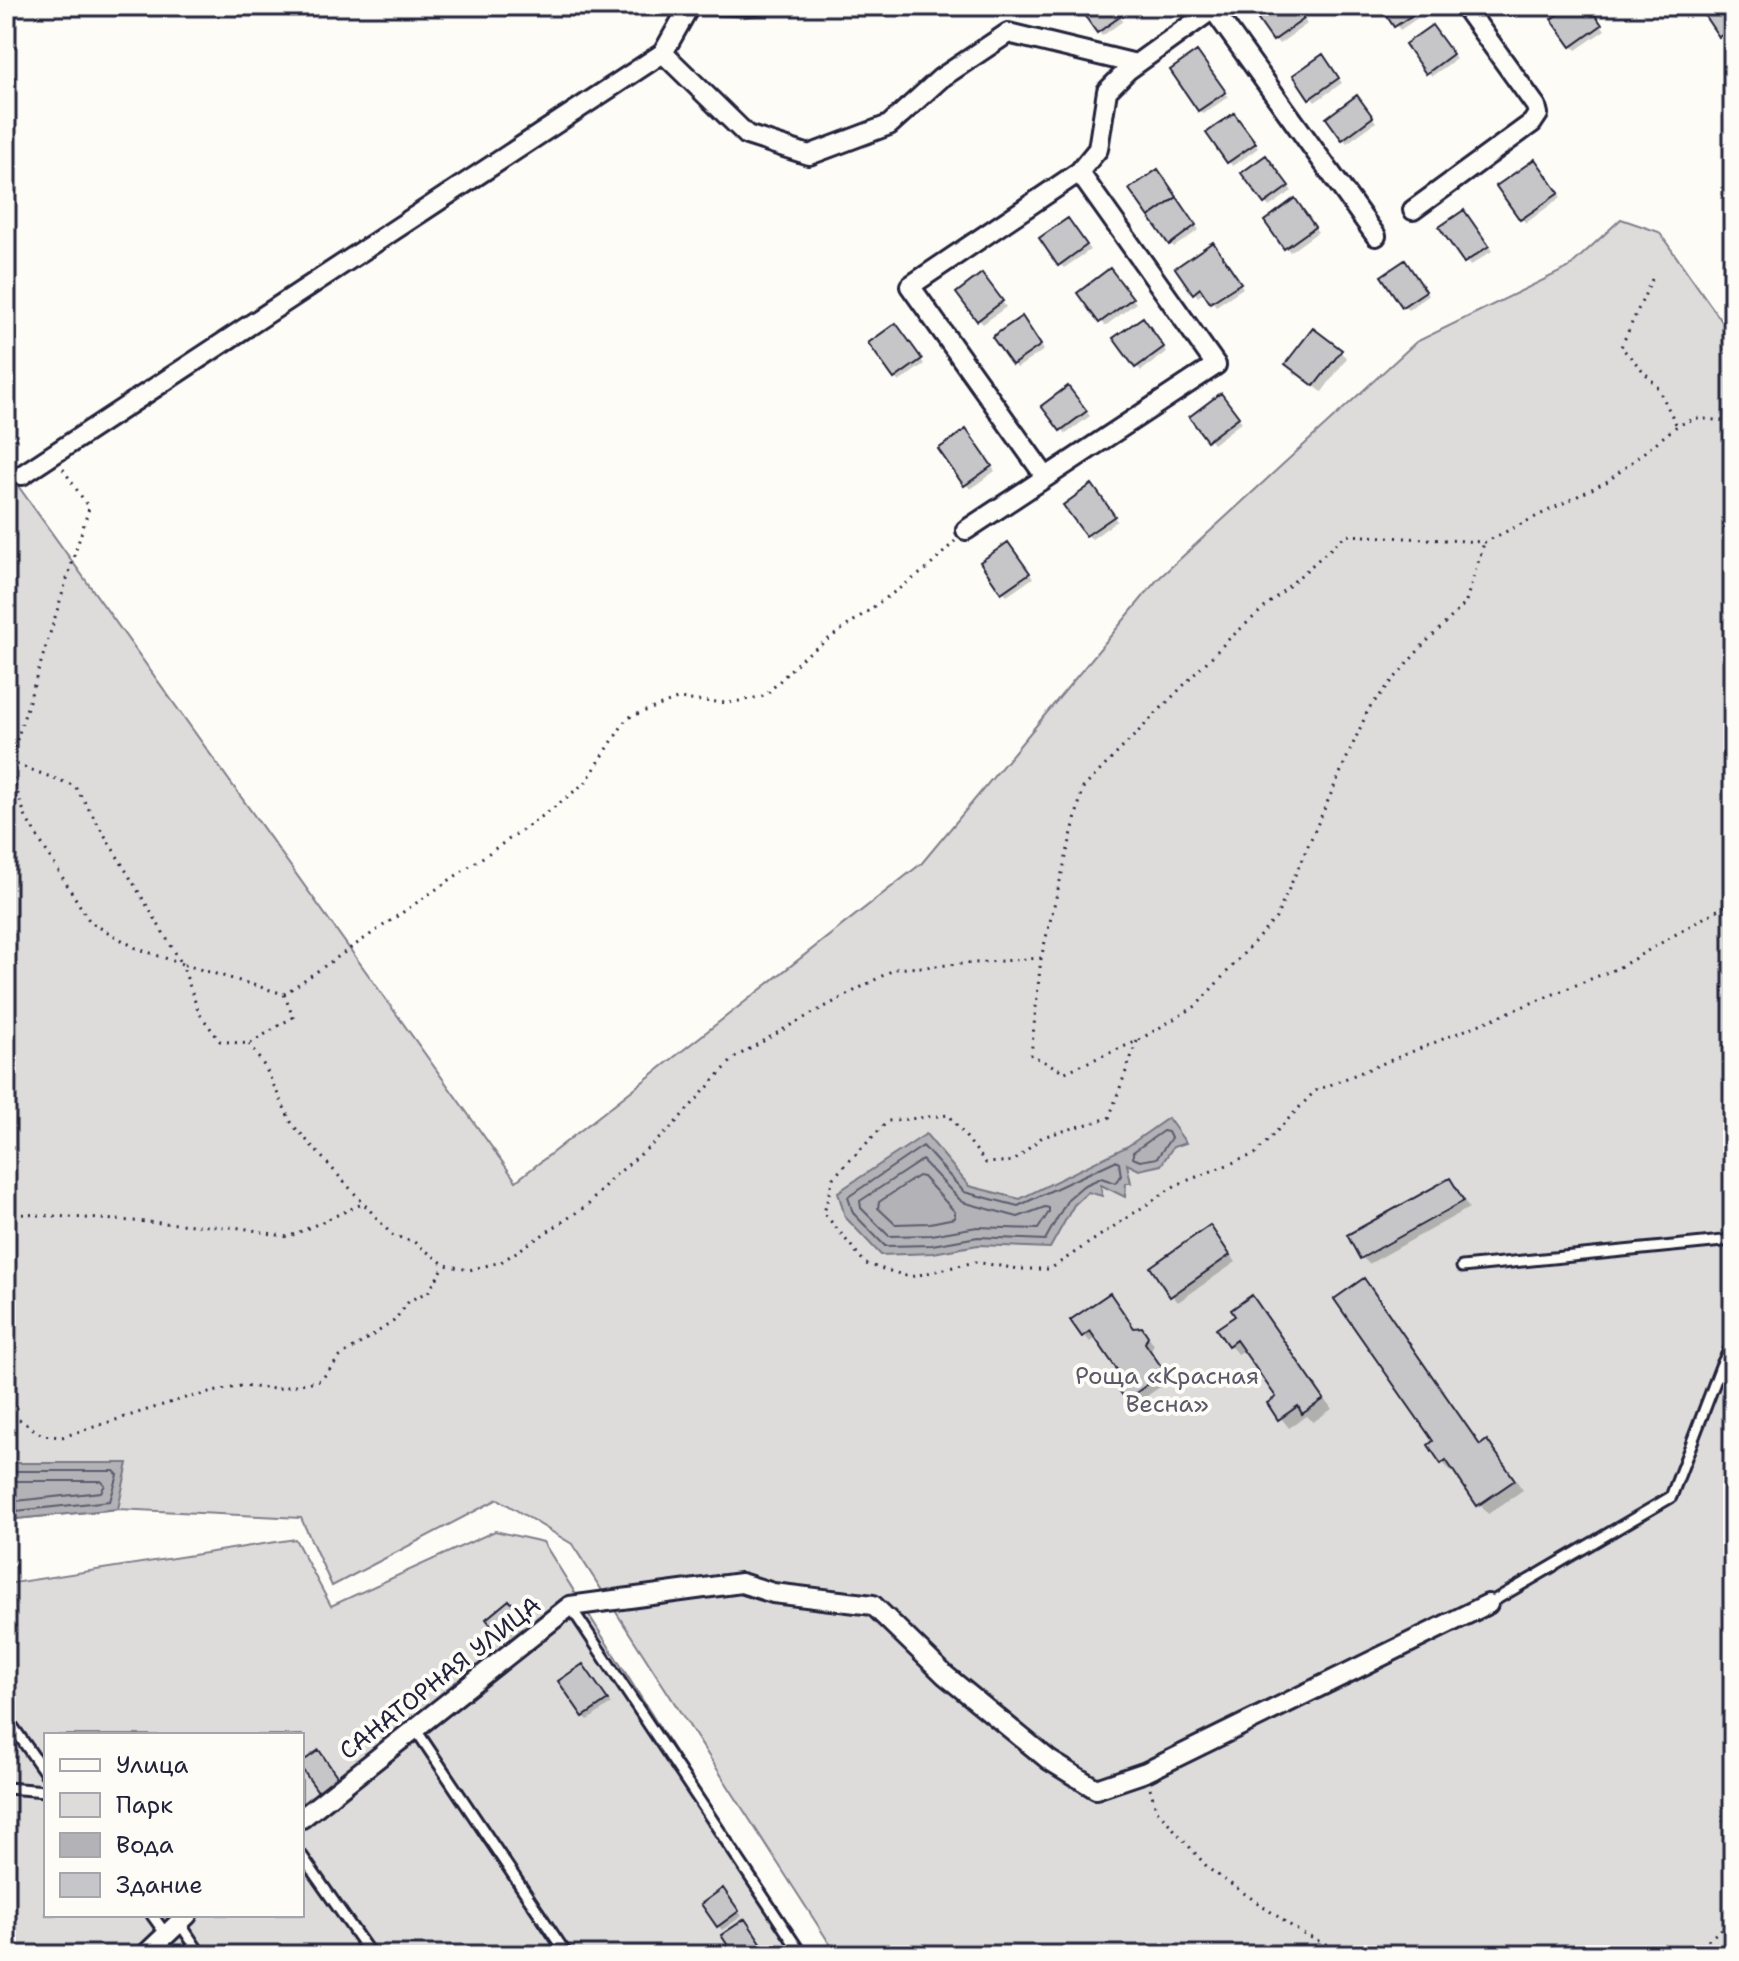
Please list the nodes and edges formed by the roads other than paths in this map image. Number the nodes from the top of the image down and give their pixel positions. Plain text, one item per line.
1 (776, 6) edge
2 (1464, 6) edge
3 (687, 7) edge
4 (1215, 8) edge
5 (663, 53) junction
6 (1136, 64) junction
7 (1079, 172) junction
8 (1413, 210) dead end
9 (1376, 236) dead end
10 (22, 475) dead end
11 (1045, 476) junction
12 (966, 530) road end
13 (1733, 1240) edge
14 (1462, 1267) dead end
15 (1733, 1343) edge
16 (1488, 1604) joint
17 (570, 1606) junction
18 (6, 1717) edge
19 (416, 1730) junction
20 (44, 1771) edge
21 (6, 1788) edge
22 (44, 1791) edge
23 (304, 1816) edge
24 (304, 1859) edge
25 (177, 1923) edge
26 (145, 1955) edge
27 (201, 1955) edge
28 (371, 1955) edge
29 (567, 1955) edge
30 (802, 1955) edge

1 - 3 lane
2 - 8 street
3 - 5 street
4 - 6 street
4 - 9 street
5 - 6 street
5 - 10 street
6 - 7 street
7 - 11 street
7 - 11 street
11 - 12 street
13 - 14 lane
15 - 16 lane
16 - 17 street
17 - 19 street, САНАТОРНАЯ УЛИЦА
17 - 30 lane
18 - 20 lane
19 - 23 street, САНАТОРНАЯ УЛИЦА
19 - 29 lane
21 - 22 lane
24 - 28 lane
25 - 26 street
25 - 27 lane

